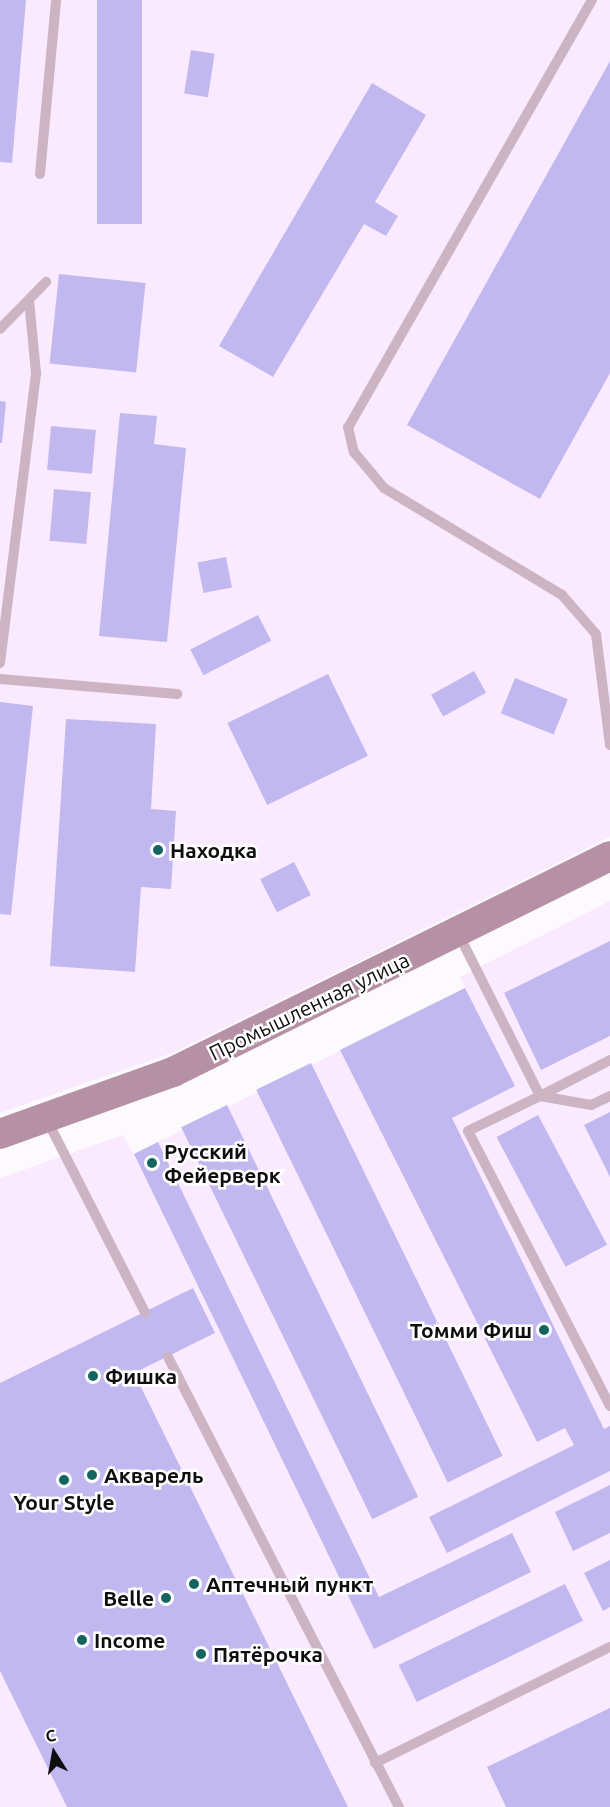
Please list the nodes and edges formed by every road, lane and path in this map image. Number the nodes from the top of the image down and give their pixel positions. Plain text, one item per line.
1 (56, 0) edge
2 (592, 0) edge
3 (40, 174) dead end
4 (46, 282) dead end
5 (29, 300) junction
6 (0, 329) edge
7 (0, 663) edge
8 (0, 678) edge
9 (177, 694) dead end
10 (610, 745) edge
11 (610, 856) edge
12 (458, 933) junction
13 (610, 1060) edge
14 (540, 1096) junction
15 (610, 1096) edge
16 (45, 1117) junction
17 (0, 1134) edge
18 (145, 1312) dead end
19 (168, 1357) dead end
20 (610, 1406) edge
21 (610, 1647) edge
22 (375, 1764) junction
23 (399, 1807) edge

1 - 3 lane
2 - 10 lane
4 - 5 lane
5 - 6 lane
5 - 7 lane
8 - 9 lane
11 - 12 main road, Промышленная улица
12 - 14 lane
12 - 16 main road, Промышленная улица
13 - 14 lane
14 - 15 lane
14 - 20 lane
16 - 17 main road, Промышленная улица
16 - 18 lane
19 - 22 lane
21 - 22 lane
22 - 23 lane

